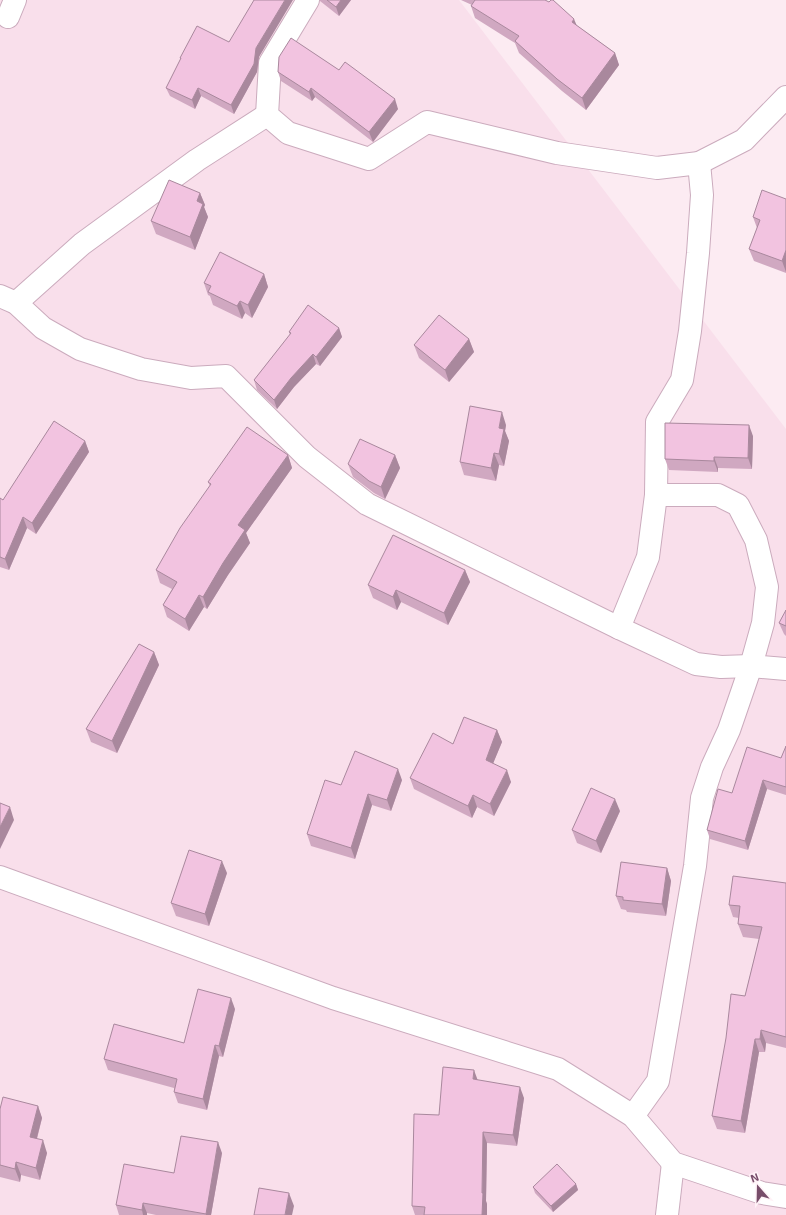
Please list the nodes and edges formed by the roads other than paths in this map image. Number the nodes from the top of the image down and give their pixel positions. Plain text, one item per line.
1 (308, 0) edge
2 (786, 97) edge
3 (267, 115) junction
4 (699, 163) junction
5 (8, 299) edge
6 (656, 495) junction
7 (619, 628) junction
8 (751, 666) junction
9 (786, 669) edge
10 (0, 877) edge
11 (633, 1116) junction
12 (672, 1163) junction
13 (786, 1197) edge
14 (667, 1215) edge

1 - 3 street
2 - 4 street
3 - 4 street
3 - 5 street
4 - 6 street
5 - 7 street
6 - 7 street
6 - 8 street
7 - 8 street
8 - 9 street
8 - 11 street
10 - 11 street
11 - 12 street
12 - 13 street
12 - 14 street

